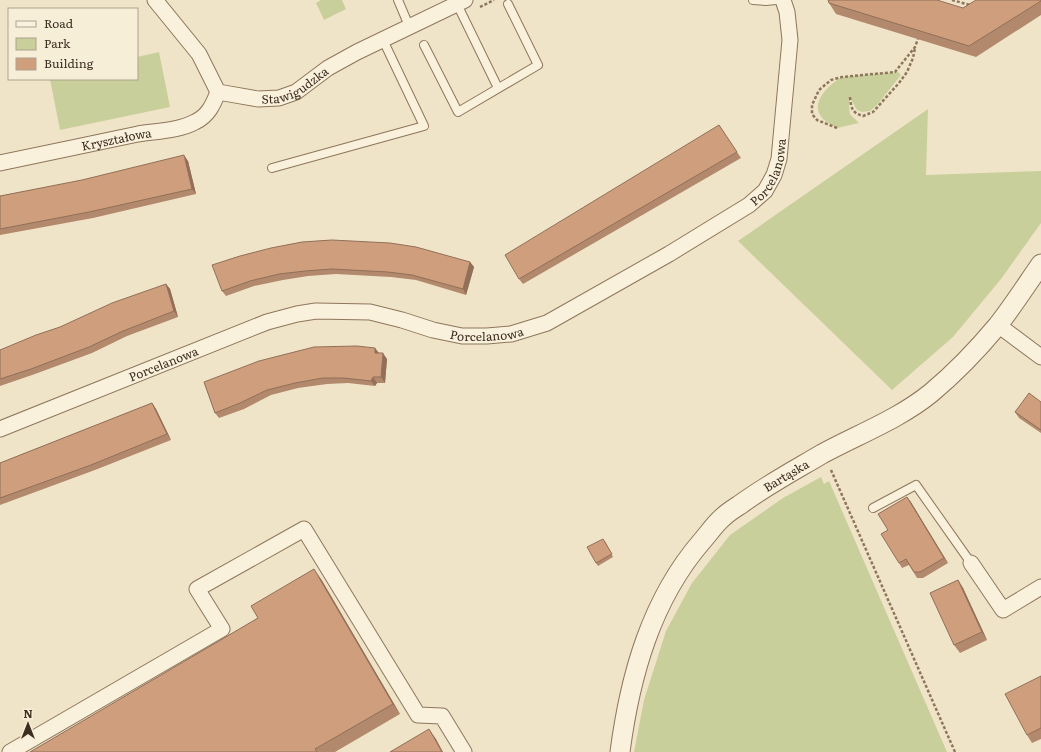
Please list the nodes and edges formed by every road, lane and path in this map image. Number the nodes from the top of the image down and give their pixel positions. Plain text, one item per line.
1 (155, 0) edge
2 (398, 0) edge
3 (753, 0) edge
4 (776, 0) edge
5 (783, 0) edge
6 (952, 0) edge
7 (461, 2) edge
8 (508, 4) dead end
9 (972, 6) edge
10 (409, 26) junction
11 (918, 39) edge
12 (383, 40) junction
13 (424, 45) dead end
14 (915, 47) junction
15 (498, 88) junction
16 (218, 92) junction
17 (850, 97) dead end
18 (837, 128) dead end
19 (0, 163) edge
20 (272, 168) dead end
21 (1041, 264) edge
22 (998, 325) junction
23 (1041, 357) edge
24 (0, 429) edge
25 (824, 453) junction
26 (873, 508) dead end
27 (971, 563) joint
28 (1041, 587) edge
29 (0, 744) edge
30 (4, 752) edge
31 (10, 752) edge
32 (464, 752) edge
33 (620, 752) edge
34 (955, 752) edge

1 - 16 street
2 - 10 lane
3 - 4 lane
5 - 24 street, Porcelanowa
6 - 9 path
7 - 10 street, Stawigudzka
7 - 15 lane
8 - 15 lane
10 - 12 street, Stawigudzka
11 - 14 path
12 - 16 street, Stawigudzka
12 - 20 lane
13 - 15 lane
14 - 17 path
14 - 18 path
16 - 19 street, Kryształowa
21 - 22 street, Bartąska
22 - 23 street
22 - 25 street, Bartąska
25 - 33 street, Bartąska
25 - 34 path
26 - 27 lane
27 - 28 street
29 - 30 street
31 - 32 street

